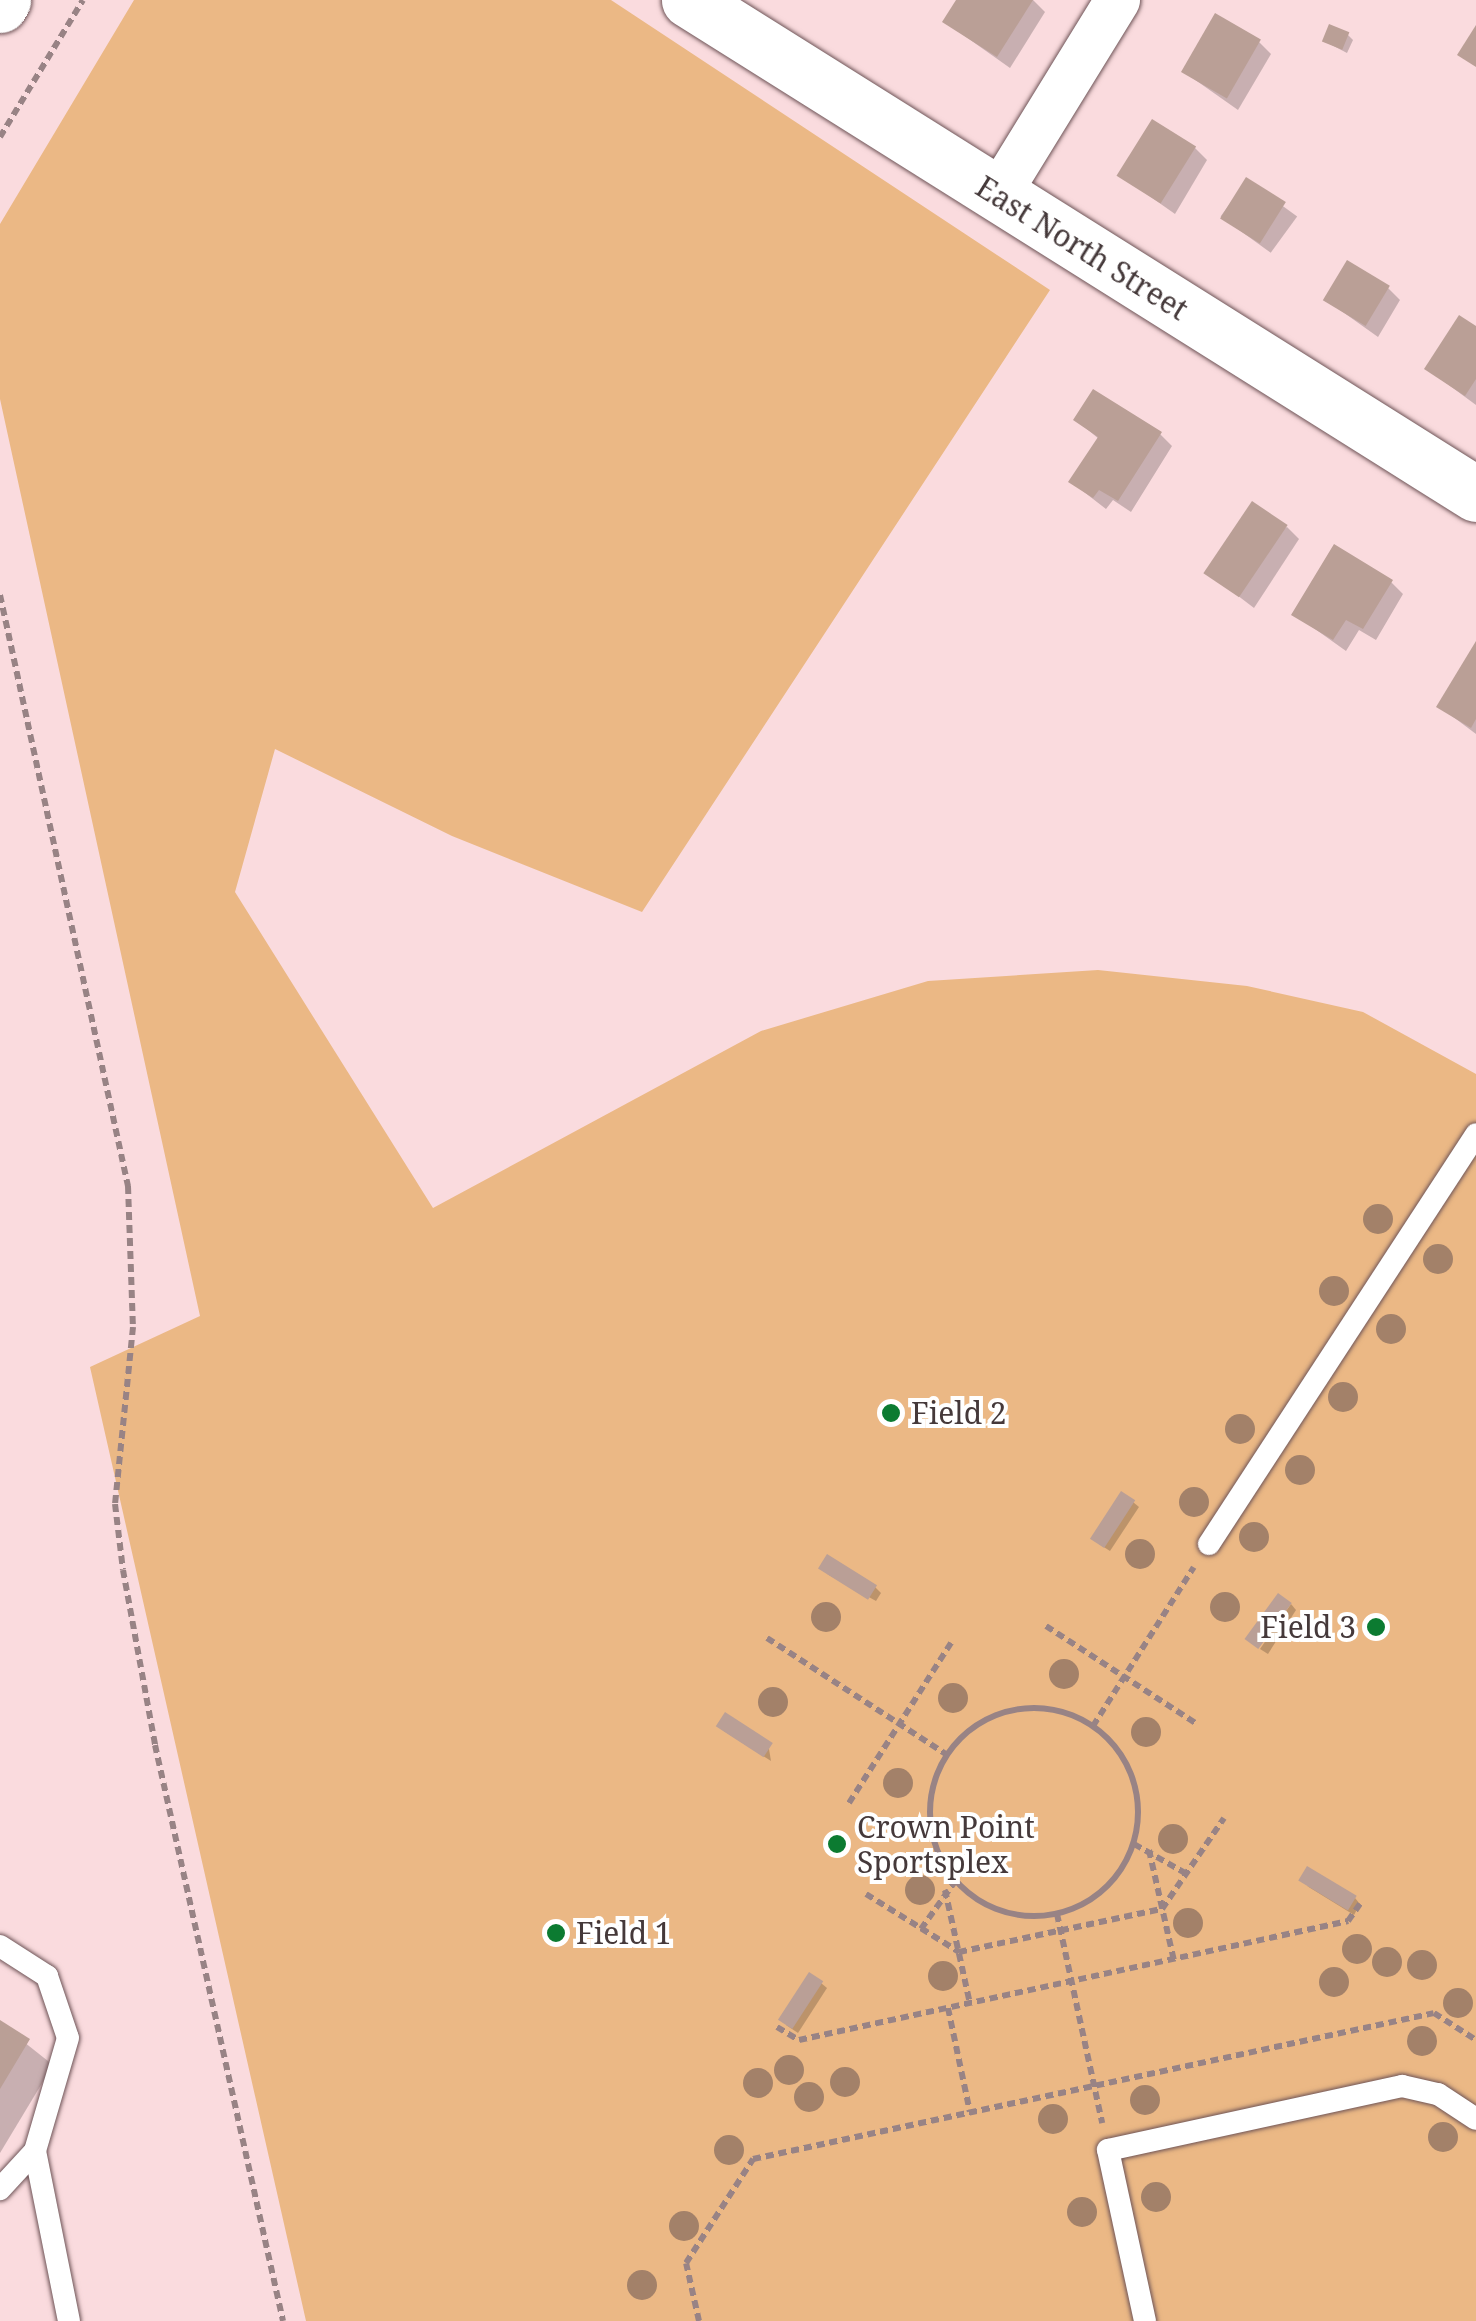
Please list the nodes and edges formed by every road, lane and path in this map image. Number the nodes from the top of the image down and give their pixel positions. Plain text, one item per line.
1 (83, 0) edge
2 (689, 0) edge
3 (1117, 0) edge
4 (0, 136) edge
5 (996, 196) junction
6 (1476, 494) edge
7 (0, 595) edge
8 (1476, 1134) edge
9 (1210, 1544) joint
10 (1046, 1626) dead end
11 (768, 1638) dead end
12 (951, 1644) dead end
13 (1124, 1678) junction
14 (900, 1724) junction
15 (1197, 1724) dead end
16 (1092, 1726) junction
17 (947, 1755) junction
18 (848, 1803) dead end
19 (1224, 1818) dead end
20 (1134, 1844) junction
21 (1149, 1850) junction
22 (1187, 1874) junction
23 (956, 1880) junction
24 (945, 1890) junction
25 (866, 1894) dead end
26 (1360, 1904) dead end
27 (1162, 1909) junction
28 (1057, 1914) junction
29 (921, 1929) junction
30 (1061, 1931) junction
31 (0, 1946) edge
32 (959, 1952) junction
33 (1174, 1961) junction
34 (1071, 1982) junction
35 (970, 2004) junction
36 (948, 2008) junction
37 (777, 2026) dead end
38 (1476, 2040) edge
39 (1093, 2086) junction
40 (970, 2112) junction
41 (1476, 2119) edge
42 (1108, 2150) junction
43 (35, 2152) junction
44 (0, 2188) edge
45 (68, 2321) edge
46 (283, 2321) edge
47 (698, 2321) edge
48 (1146, 2321) edge

1 - 4 path
2 - 5 street, East North Street
3 - 5 street
5 - 6 street, East North Street
7 - 46 path
8 - 9 lane
9 - 13 path
10 - 13 path
11 - 14 path
12 - 14 path
13 - 15 path
13 - 16 path
14 - 17 path
14 - 18 path
16 - 17 path
16 - 20 path
17 - 23 path
19 - 22 path
20 - 21 path
20 - 28 path
21 - 22 path
21 - 27 path
22 - 27 path
23 - 24 path
23 - 28 path
24 - 29 path
24 - 32 path
25 - 29 path
26 - 33 path
27 - 30 path
27 - 33 path
28 - 30 path
29 - 32 path
30 - 32 path
30 - 34 path
31 - 43 lane
32 - 35 path
33 - 34 path
34 - 35 path
34 - 39 path
35 - 36 path
36 - 37 path
36 - 40 path
38 - 39 path
39 - 40 path
39 - 42 path
40 - 47 path
41 - 42 lane
42 - 48 lane
43 - 44 lane
43 - 45 lane

